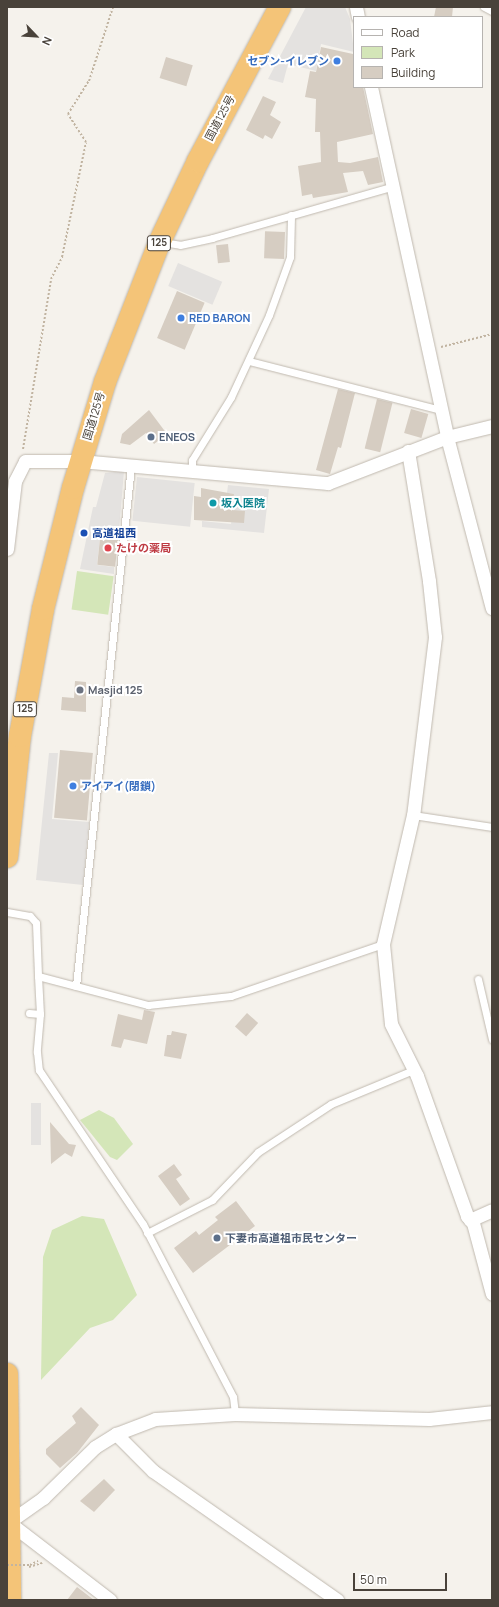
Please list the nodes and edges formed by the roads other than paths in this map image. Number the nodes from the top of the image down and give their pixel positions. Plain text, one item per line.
1 (280, 7) edge
2 (484, 7) edge
3 (492, 11) edge
4 (371, 88) edge
5 (394, 186) junction
6 (291, 215) junction
7 (160, 241) junction
8 (249, 361) junction
9 (442, 410) junction
10 (492, 426) edge
11 (447, 437) junction
12 (408, 451) junction
13 (80, 461) junction
14 (132, 466) junction
15 (192, 471) junction
16 (7, 549) edge
17 (492, 608) edge
18 (413, 815) junction
19 (492, 827) edge
20 (7, 857) edge
21 (7, 912) edge
22 (383, 944) junction
23 (38, 976) junction
24 (478, 979) dead end
25 (76, 986) junction
26 (29, 1013) dead end
27 (40, 1014) junction
28 (492, 1039) edge
29 (413, 1070) junction
30 (492, 1210) edge
31 (470, 1220) junction
32 (147, 1233) junction
33 (492, 1294) edge
34 (7, 1374) edge
35 (492, 1412) edge
36 (235, 1414) junction
37 (116, 1434) junction
38 (8, 1521) edge
39 (10, 1600) edge
40 (110, 1600) edge
41 (337, 1600) edge

1 - 7 highway, 国道125号 / 125
2 - 3 lane
4 - 5 street
5 - 6 lane
5 - 9 street
6 - 7 lane
6 - 8 lane
7 - 13 highway, 国道125号 / 125
8 - 9 lane
8 - 15 lane
9 - 11 street
10 - 11 street
11 - 12 street
11 - 17 street
12 - 15 street
12 - 18 street
13 - 14 street
13 - 16 street
13 - 20 highway, 国道125号 / 125
14 - 15 street
14 - 25 lane
18 - 19 lane
18 - 22 street
21 - 23 lane
22 - 25 lane
22 - 29 street
23 - 25 lane
23 - 27 lane
24 - 28 lane
26 - 27 lane
27 - 32 lane
29 - 31 street
29 - 32 lane
30 - 31 street
31 - 33 street
32 - 36 lane
34 - 38 highway
35 - 36 street
36 - 37 street
37 - 38 street
37 - 41 street
38 - 39 highway
38 - 40 street

